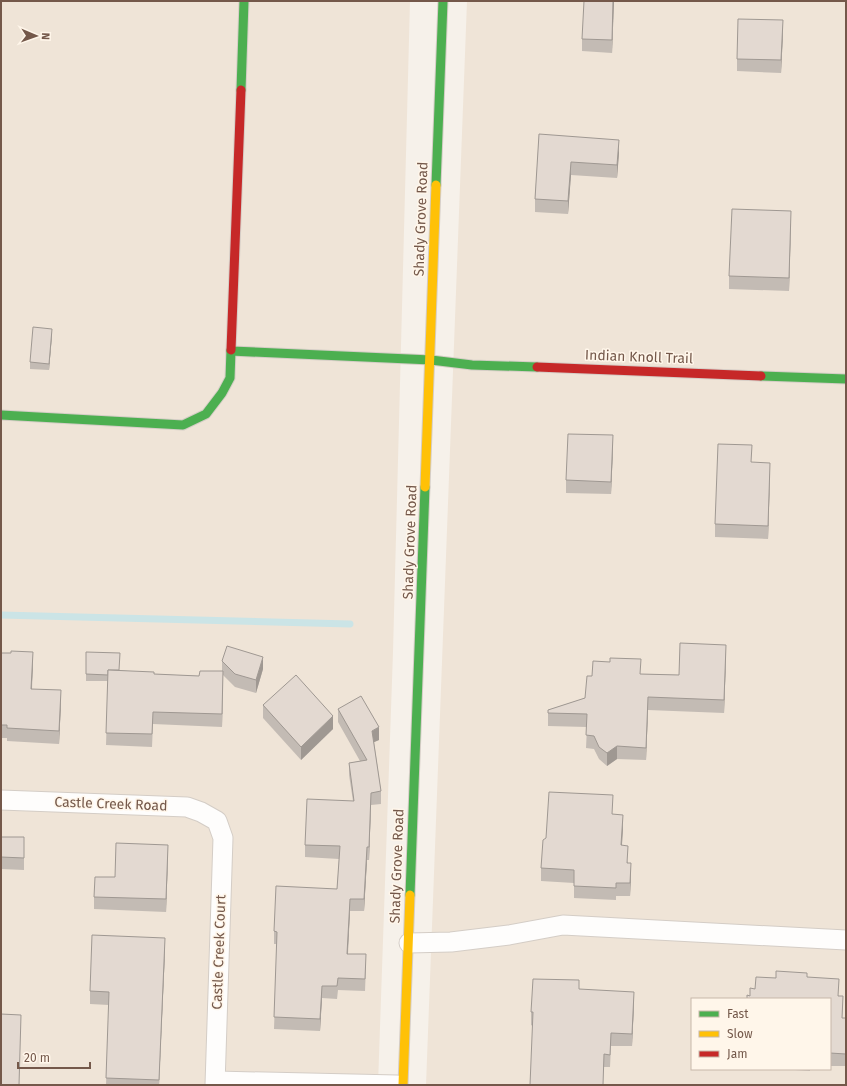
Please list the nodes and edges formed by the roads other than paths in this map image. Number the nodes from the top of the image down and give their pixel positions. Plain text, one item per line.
1 (244, 1) edge
2 (443, 1) edge
3 (231, 351) junction
4 (430, 360) junction
5 (846, 379) edge
6 (1, 415) edge
7 (1, 800) edge
8 (217, 820) joint
9 (846, 940) edge
10 (408, 943) junction
11 (216, 1083) edge
12 (397, 1085) edge
13 (403, 1085) edge

1 - 3 street
2 - 4 street, Shady Grove Road
3 - 4 street, Indian Knoll Trail
3 - 6 street
4 - 5 street, Indian Knoll Trail
4 - 10 street, Shady Grove Road
7 - 8 street, Castle Creek Road
8 - 11 street, Castle Creek Court
9 - 10 street
10 - 13 street, Shady Grove Road
11 - 12 street

